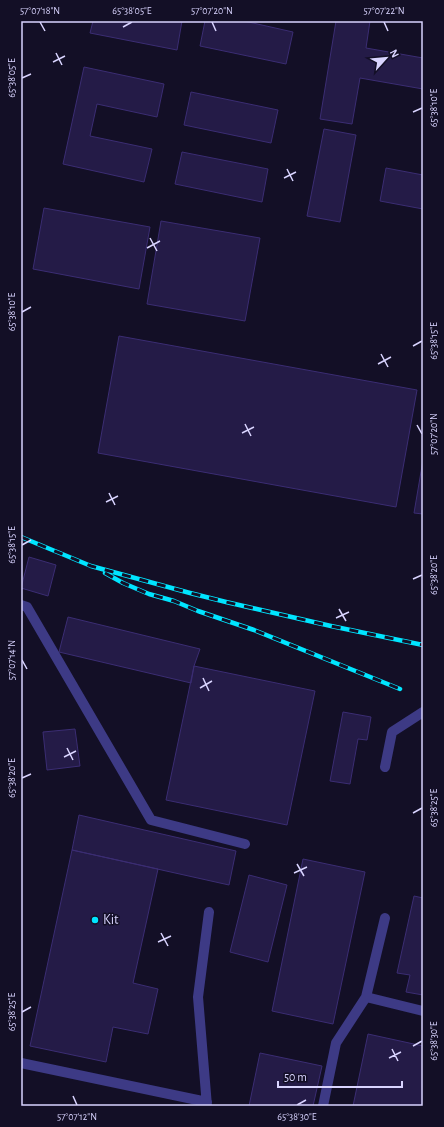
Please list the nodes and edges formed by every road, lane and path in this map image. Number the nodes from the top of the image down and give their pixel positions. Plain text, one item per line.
1 (21, 605) edge
2 (423, 712) edge
3 (385, 767) dead end
4 (246, 844) dead end
5 (209, 912) dead end
6 (385, 918) dead end
7 (366, 997) junction
8 (423, 1011) edge
9 (21, 1063) edge
10 (207, 1104) edge
11 (323, 1106) edge

1 - 4 lane
2 - 3 lane
5 - 10 lane
6 - 7 lane
7 - 8 lane
7 - 11 lane
9 - 10 lane

